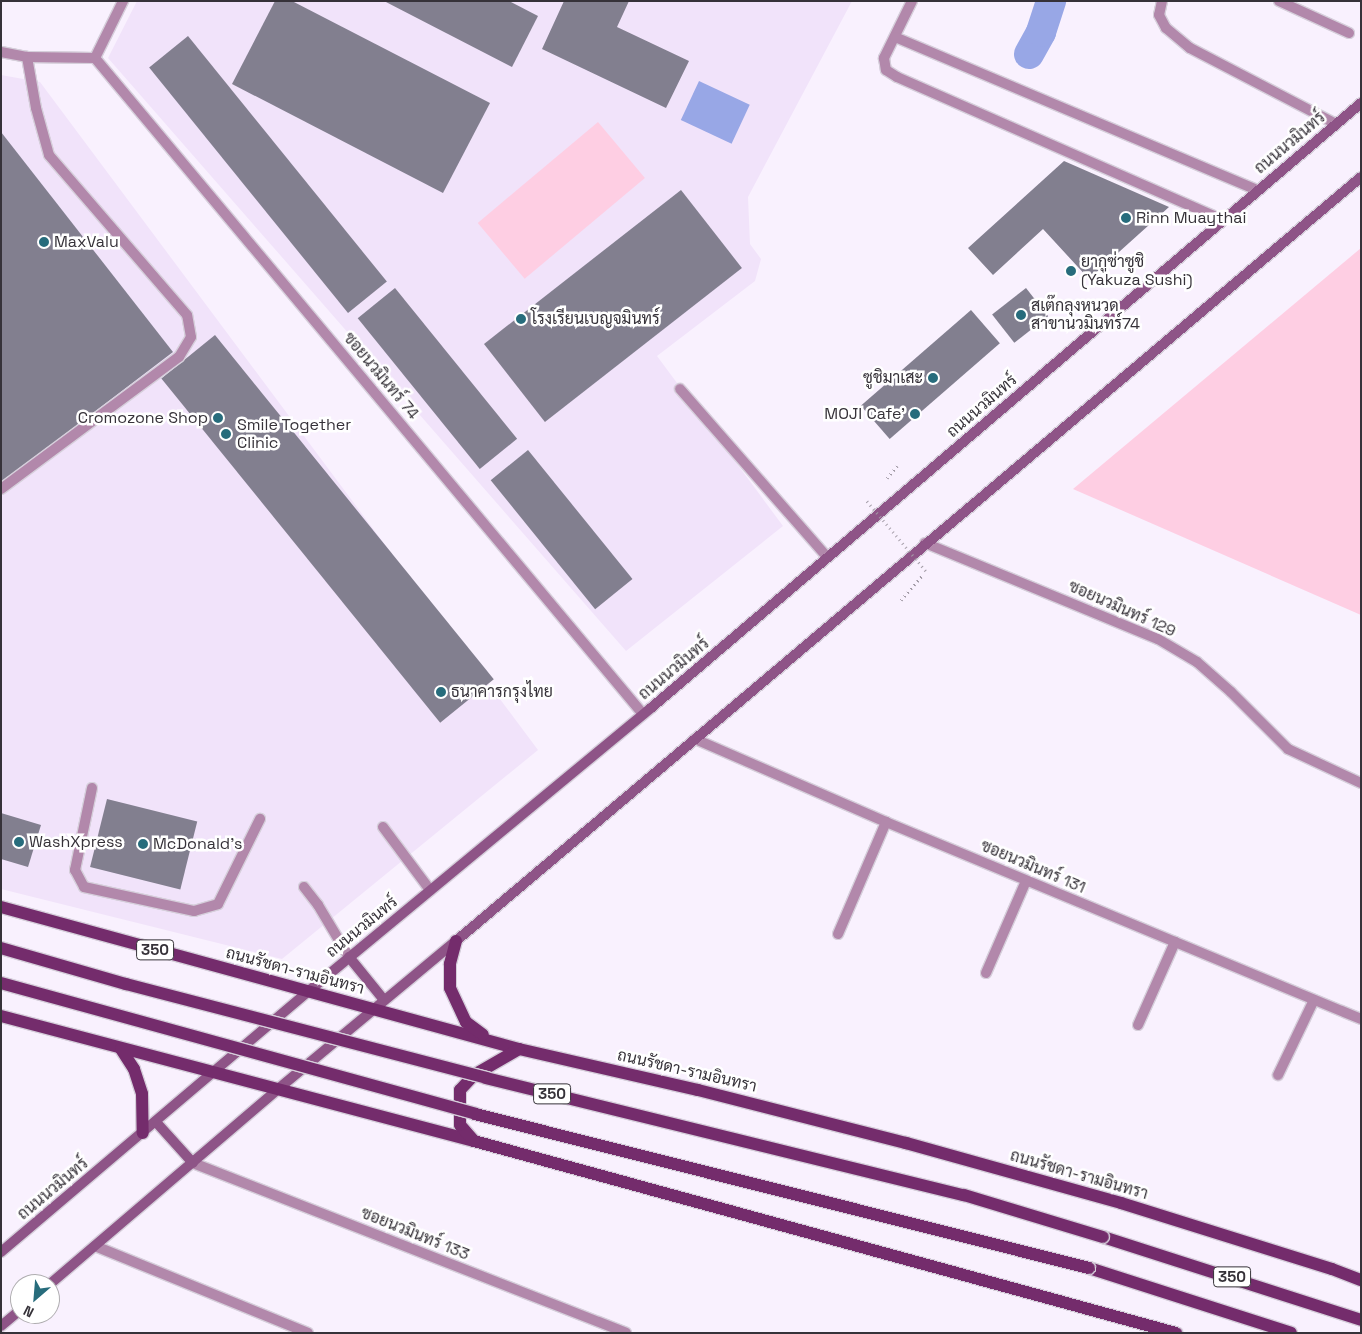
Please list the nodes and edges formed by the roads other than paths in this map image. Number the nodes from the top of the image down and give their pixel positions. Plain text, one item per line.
1 (122, 1) edge
2 (912, 1) edge
3 (1162, 1) edge
4 (1279, 1) edge
5 (1349, 33) dead end
6 (895, 37) junction
7 (1, 52) edge
8 (27, 57) junction
9 (95, 58) junction
10 (1361, 103) edge
11 (1336, 124) junction
12 (1361, 177) edge
13 (1258, 190) junction
14 (1222, 220) junction
15 (680, 390) dead end
16 (1, 489) edge
17 (925, 543) junction
18 (827, 557) junction
19 (643, 714) junction
20 (695, 739) junction
21 (1361, 783) edge
22 (92, 788) dead end
23 (260, 819) dead end
24 (886, 822) junction
25 (383, 827) dead end
26 (1026, 881) junction
27 (304, 887) dead end
28 (430, 890) junction
29 (1, 907) edge
30 (838, 934) dead end
31 (456, 941) junction
32 (1175, 942) junction
33 (1, 948) edge
34 (349, 957) junction
35 (986, 973) dead end
36 (1, 983) edge
37 (310, 990) junction
38 (1314, 1000) junction
39 (379, 1004) junction
40 (1, 1016) edge
41 (1361, 1019) edge
42 (1138, 1025) dead end
43 (492, 1041) junction
44 (121, 1049) junction
45 (519, 1049) junction
46 (214, 1073) junction
47 (1278, 1075) dead end
48 (277, 1090) junction
49 (156, 1122) junction
50 (143, 1133) junction
51 (474, 1141) junction
52 (192, 1163) junction
53 (95, 1246) junction
54 (1, 1252) edge
55 (60, 1276) edge
56 (1361, 1280) edge
57 (1361, 1320) edge
58 (308, 1333) edge
59 (626, 1333) edge
60 (1176, 1333) edge
61 (1291, 1333) edge

1 - 9 street
2 - 6 street
3 - 11 street
4 - 5 street
6 - 13 street
6 - 14 street
7 - 8 street
8 - 9 street
8 - 16 street
9 - 19 street, ซอยนวมินทร์ 74
10 - 11 main road, ถนนนวมินทร์
11 - 13 main road, ถนนนวมินทร์
12 - 17 main road
13 - 14 main road, ถนนนวมินทร์
14 - 18 main road, ถนนนวมินทร์
15 - 18 street
17 - 20 main road
17 - 21 street, ซอยนวมินทร์ 129
18 - 19 main road, ถนนนวมินทร์
19 - 28 main road, ถนนนวมินทร์
20 - 24 street, ซอยนวมินทร์ 131
20 - 31 main road
22 - 23 street
24 - 26 street, ซอยนวมินทร์ 131
24 - 30 street
25 - 28 street
26 - 32 street, ซอยนวมินทร์ 131
26 - 35 street
27 - 34 street
28 - 34 main road, ถนนนวมินทร์
29 - 37 main road, ถนนรัชดา-รามอินทรา / 350
31 - 39 main road
31 - 43 main road
32 - 38 street, ซอยนวมินทร์ 131
32 - 42 street
33 - 57 main road, 350, bridge
34 - 37 main road, ถนนนวมินทร์
34 - 39 main road
36 - 61 main road, 350, bridge
37 - 39 main road, ถนนรัชดา-รามอินทรา / 350
37 - 46 main road, ถนนนวมินทร์
38 - 41 street, ซอยนวมินทร์ 131
38 - 47 street
39 - 43 main road, ถนนรัชดา-รามอินทรา / 350
39 - 48 main road
40 - 44 main road
43 - 45 main road, ถนนรัชดา-รามอินทรา / 350
44 - 46 main road
44 - 50 main road
45 - 51 main road
45 - 56 main road, ถนนรัชดา-รามอินทรา / 350
46 - 48 main road
46 - 49 main road, ถนนนวมินทร์
48 - 51 main road
48 - 52 main road
49 - 50 main road, ถนนนวมินทร์
49 - 52 main road
50 - 54 main road, ถนนนวมินทร์
51 - 60 main road
52 - 53 main road
52 - 59 street, ซอยนวมินทร์ 133
53 - 55 main road
53 - 58 street

